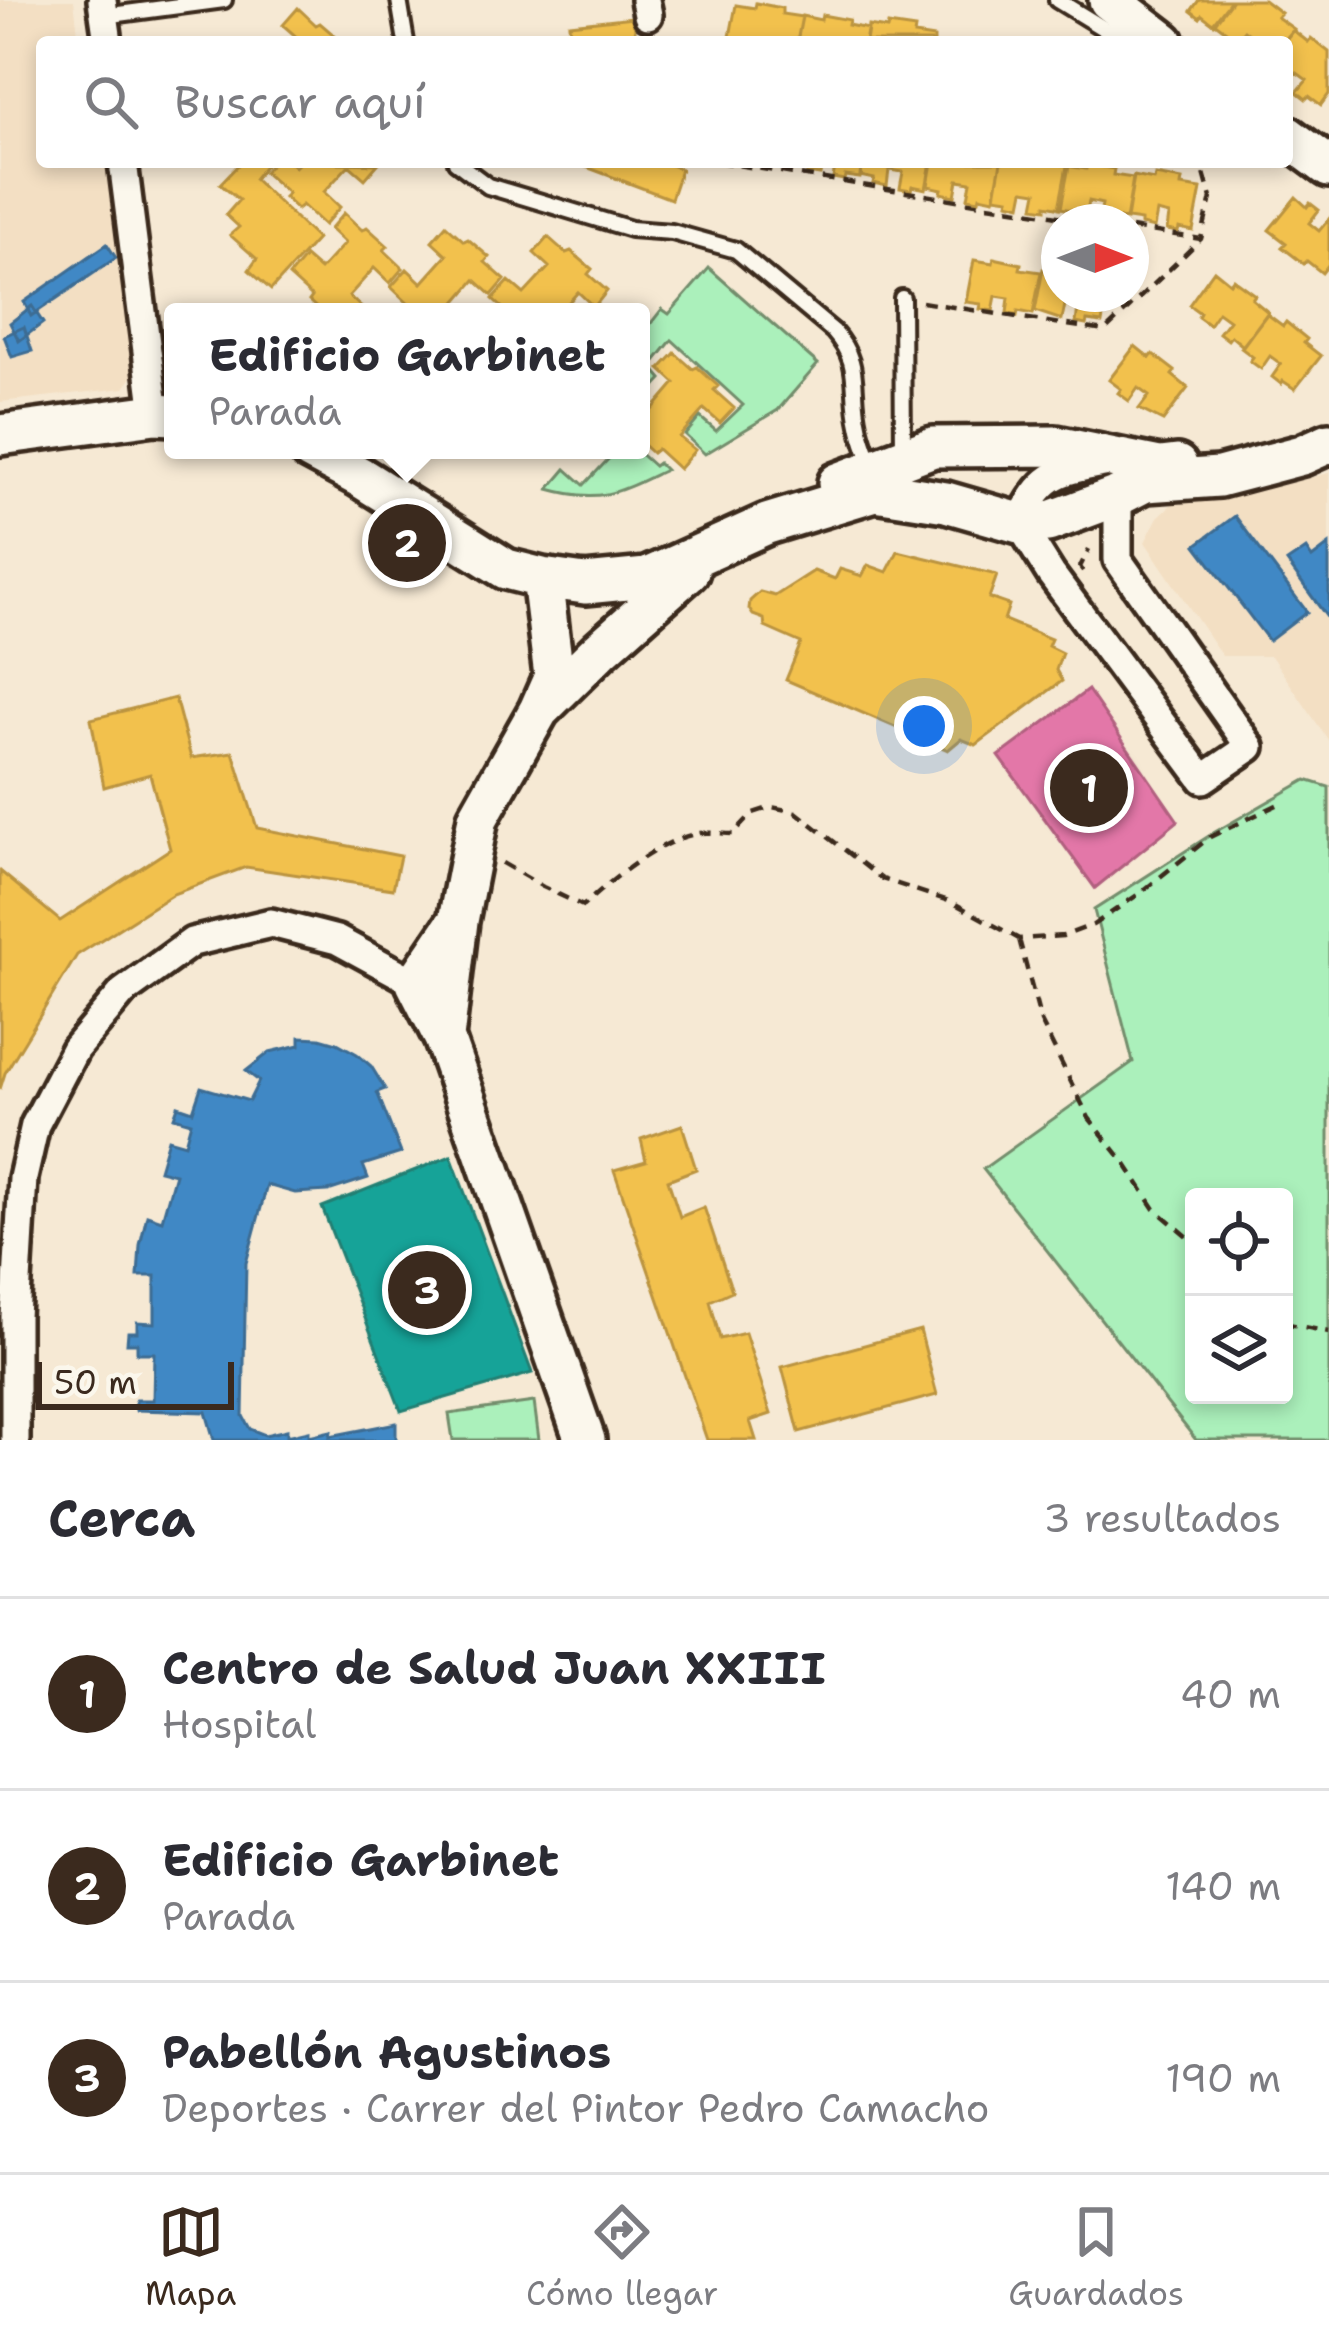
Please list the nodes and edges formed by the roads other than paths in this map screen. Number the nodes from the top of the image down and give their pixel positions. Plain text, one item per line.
1 (224, 0) edge
2 (399, 0) edge
3 (1057, 0) edge
4 (104, 19) edge
5 (1137, 21) edge
6 (405, 36) edge
7 (1293, 140) edge
8 (1329, 167) edge
9 (124, 168) edge
10 (464, 168) edge
11 (902, 298) road end
12 (164, 414) edge
13 (1329, 426) edge
14 (0, 435) edge
15 (1329, 443) edge
16 (325, 459) edge
17 (888, 463) junction
18 (1119, 478) junction
19 (1019, 523) junction
20 (767, 524) junction
21 (542, 578) junction
22 (539, 710) junction
23 (458, 921) junction
24 (416, 982) junction
25 (444, 1038) junction
26 (15, 1440) edge
27 (586, 1440) edge

1 - 4 lane
2 - 6 lane
3 - 5 lane
7 - 8 street
9 - 12 street
10 - 17 lane
11 - 17 lane
12 - 14 street
13 - 18 street
15 - 18 street
16 - 21 street
17 - 18 street
17 - 20 street
18 - 19 street
18 - 19 street
19 - 20 street
20 - 21 street
20 - 22 street
21 - 22 street
22 - 23 street
23 - 24 street
23 - 25 street
24 - 25 street
24 - 26 street
25 - 27 street

